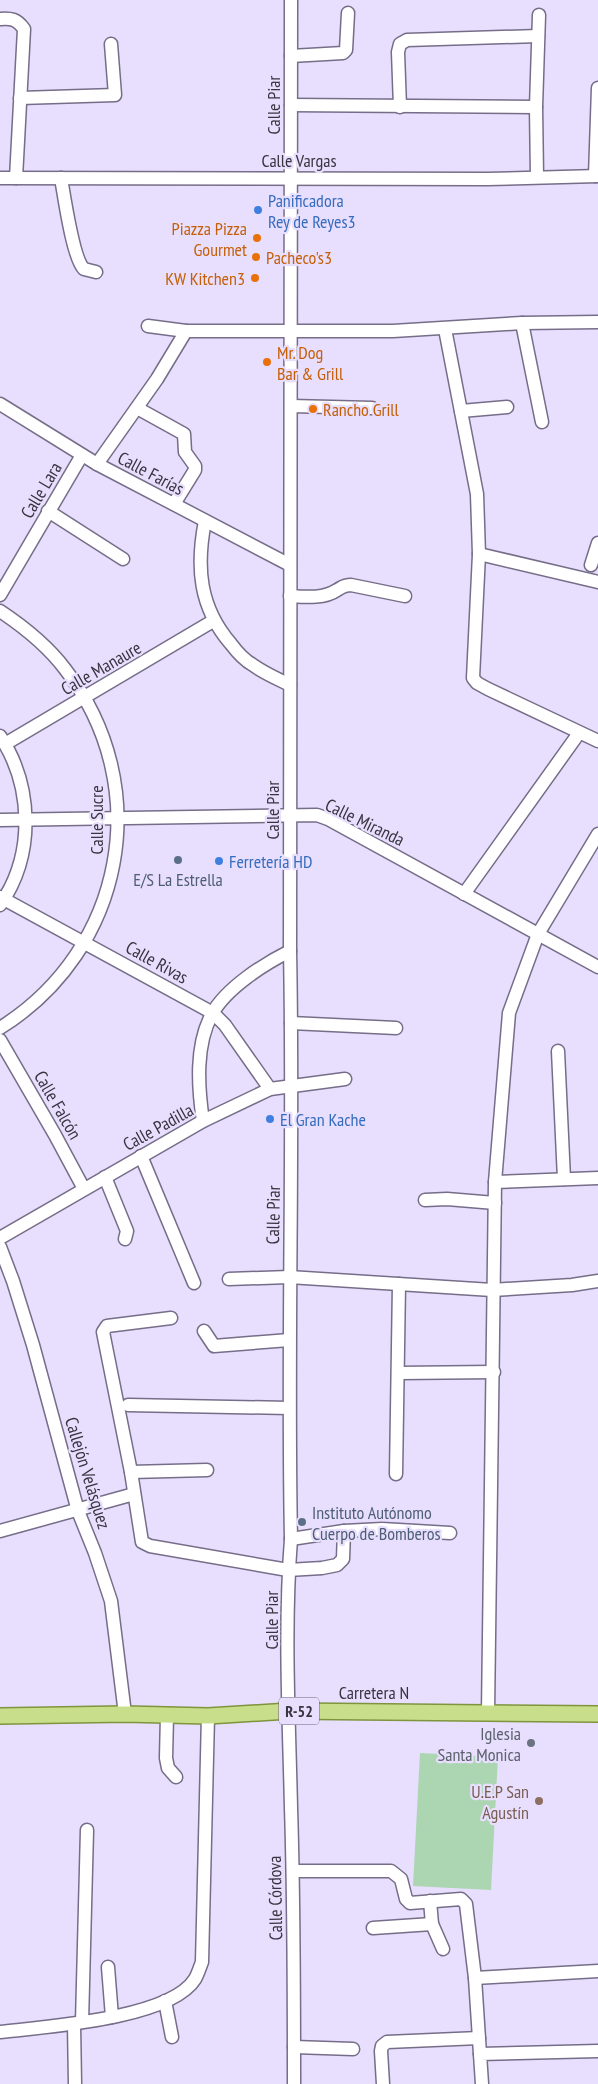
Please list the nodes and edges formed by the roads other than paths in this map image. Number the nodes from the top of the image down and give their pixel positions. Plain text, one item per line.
1 (291, 0) edge
2 (348, 13) dead end
3 (538, 15) dead end
4 (0, 19) edge
5 (538, 36) junction
6 (111, 44) dead end
7 (291, 56) junction
8 (598, 88) edge
9 (20, 98) junction
10 (291, 105) junction
11 (400, 107) junction
12 (536, 107) junction
13 (596, 176) edge
14 (291, 177) junction
15 (0, 178) edge
16 (16, 178) junction
17 (61, 178) junction
18 (537, 178) junction
19 (96, 272) dead end
20 (598, 322) edge
21 (522, 323) junction
22 (148, 326) dead end
23 (445, 329) junction
24 (186, 331) junction
25 (291, 331) junction
26 (0, 404) edge
27 (291, 406) junction
28 (507, 407) dead end
29 (137, 408) junction
30 (372, 408) dead end
31 (461, 411) junction
32 (542, 422) dead end
33 (82, 455) junction
34 (97, 464) junction
35 (174, 504) junction
36 (48, 511) junction
37 (205, 521) junction
38 (598, 543) edge
39 (479, 554) junction
40 (122, 559) dead end
41 (290, 565) junction
42 (591, 565) dead end
43 (598, 582) edge
44 (0, 595) edge
45 (290, 596) junction
46 (405, 596) dead end
47 (0, 611) edge
48 (213, 621) junction
49 (290, 685) junction
50 (85, 698) junction
51 (579, 733) junction
52 (3, 740) edge
53 (598, 741) edge
54 (290, 815) junction
55 (118, 818) junction
56 (0, 820) edge
57 (25, 820) junction
58 (598, 834) edge
59 (464, 894) junction
60 (1, 901) edge
61 (538, 934) junction
62 (85, 942) junction
63 (290, 951) junction
64 (598, 967) edge
65 (212, 1013) junction
66 (291, 1023) junction
67 (0, 1028) edge
68 (396, 1028) dead end
69 (0, 1040) edge
70 (558, 1051) dead end
71 (345, 1079) dead end
72 (293, 1086) junction
73 (270, 1089) junction
74 (203, 1121) junction
75 (141, 1156) junction
76 (105, 1177) junction
77 (598, 1178) edge
78 (564, 1179) junction
79 (495, 1182) junction
80 (84, 1189) junction
81 (425, 1200) dead end
82 (495, 1203) junction
83 (0, 1238) edge
84 (125, 1239) dead end
85 (0, 1247) edge
86 (289, 1277) junction
87 (229, 1279) dead end
88 (598, 1281) edge
89 (194, 1283) dead end
90 (399, 1284) junction
91 (492, 1290) junction
92 (171, 1318) dead end
93 (204, 1331) dead end
94 (289, 1340) junction
95 (494, 1372) junction
96 (398, 1373) junction
97 (128, 1405) dead end
98 (289, 1408) junction
99 (207, 1470) dead end
100 (131, 1472) junction
101 (396, 1474) dead end
102 (134, 1494) junction
103 (78, 1511) junction
104 (0, 1531) edge
105 (344, 1531) junction
106 (450, 1533) dead end
107 (291, 1539) junction
108 (288, 1570) junction
109 (289, 1711) junction
110 (488, 1713) junction
111 (125, 1714) junction
112 (598, 1714) edge
113 (168, 1715) junction
114 (0, 1716) edge
115 (208, 1716) junction
116 (176, 1777) dead end
117 (87, 1830) dead end
118 (293, 1871) junction
119 (430, 1901) junction
120 (432, 1924) junction
121 (373, 1928) dead end
122 (443, 1949) dead end
123 (108, 1967) dead end
124 (598, 1971) edge
125 (476, 1978) junction
126 (166, 2001) junction
127 (112, 2017) junction
128 (78, 2023) junction
129 (0, 2032) edge
130 (172, 2037) dead end
131 (479, 2038) junction
132 (294, 2047) junction
133 (353, 2049) dead end
134 (598, 2051) edge
135 (480, 2054) junction
136 (75, 2084) edge
137 (294, 2084) edge
138 (383, 2084) edge
139 (482, 2084) edge

1 - 7 street, Calle Piar
2 - 7 street
3 - 5 street
4 - 9 street
5 - 11 street
5 - 12 street
6 - 9 street
7 - 10 street, Calle Piar
8 - 13 street
9 - 16 street
10 - 11 street
10 - 14 street, Calle Piar
11 - 12 street
12 - 18 street
13 - 18 street, Calle Vargas
14 - 17 street, Calle Vargas
14 - 18 street, Calle Vargas
14 - 25 street, Calle Piar
15 - 16 street, Calle Vargas
16 - 17 street, Calle Vargas
17 - 19 street
20 - 21 street
21 - 23 street
21 - 32 street
22 - 24 street
23 - 25 street
23 - 31 street
24 - 25 street
24 - 29 street
25 - 27 street, Calle Piar
26 - 33 street, Calle Farías
27 - 30 street
27 - 41 street, Calle Piar
28 - 31 street
29 - 34 street
29 - 35 street
31 - 39 street
33 - 34 street, Calle Farías
33 - 36 street, Calle Lara
34 - 35 street, Calle Farías
35 - 37 street, Calle Farías
36 - 40 street
36 - 44 street, Calle Lara
37 - 41 street, Calle Farías
37 - 48 street
38 - 42 street
39 - 43 street
39 - 51 street
41 - 45 street, Calle Piar
45 - 46 street
45 - 49 street, Calle Piar
47 - 50 street, Calle Sucre
48 - 49 street
48 - 50 street, Calle Manaure
49 - 54 street, Calle Piar
50 - 52 street, Calle Manaure
50 - 55 street, Calle Sucre
51 - 53 street
51 - 59 street
52 - 57 street
54 - 55 street, Calle Miranda
54 - 59 street, Calle Miranda
54 - 63 street, Calle Piar
55 - 57 street, Calle Miranda
55 - 62 street, Calle Sucre
56 - 57 street, Calle Miranda
57 - 60 street
58 - 61 street
59 - 61 street, Calle Miranda
60 - 62 street, Calle Rivas
61 - 64 street, Calle Miranda
61 - 79 street
62 - 65 street, Calle Rivas
62 - 67 street, Calle Sucre
63 - 65 street
63 - 66 street, Calle Piar
65 - 73 street, Calle Rivas
65 - 74 street
66 - 68 street
66 - 72 street, Calle Piar
69 - 80 street, Calle Falcón
70 - 78 street
71 - 72 street, Calle Padilla
72 - 73 street, Calle Padilla
72 - 86 street, Calle Piar
73 - 74 street, Calle Padilla
74 - 75 street, Calle Padilla
75 - 76 street, Calle Padilla
75 - 89 street
76 - 80 street, Calle Padilla
76 - 84 street
77 - 78 street
78 - 79 street
79 - 82 street
80 - 83 street, Calle Padilla
81 - 82 street
82 - 91 street
85 - 103 street, Callejón Velásquez
86 - 87 street
86 - 90 street
86 - 94 street, Calle Piar
88 - 91 street
90 - 91 street
90 - 96 street
91 - 95 street
92 - 100 street
93 - 94 street
94 - 98 street, Calle Piar
95 - 96 street
95 - 110 street
96 - 101 street
97 - 98 street
98 - 107 street, Calle Piar
99 - 100 street
100 - 102 street
102 - 103 street
102 - 108 street
103 - 104 street
103 - 111 street, Callejón Velásquez
105 - 106 street
105 - 107 street
105 - 108 street
107 - 108 street, Calle Piar
108 - 109 street, Calle Piar
109 - 110 main road, Carretera N / R-52
109 - 115 main road, Carretera N / R-52
109 - 118 street, Calle Córdova
110 - 112 main road, Carretera N / R-52
111 - 113 main road, Carretera N / R-52
111 - 114 main road, Carretera N / R-52
113 - 115 main road, Carretera N / R-52
113 - 116 street
115 - 126 street
117 - 128 street
118 - 119 street
118 - 132 street, Calle Córdova
119 - 120 street
119 - 125 street
120 - 121 street
120 - 122 street
123 - 127 street
124 - 125 street
125 - 131 street
126 - 127 street
126 - 130 street
127 - 128 street
128 - 129 street
128 - 136 street
131 - 135 street
131 - 138 street
132 - 133 street
132 - 137 street, Calle Córdova
134 - 135 street
135 - 139 street

